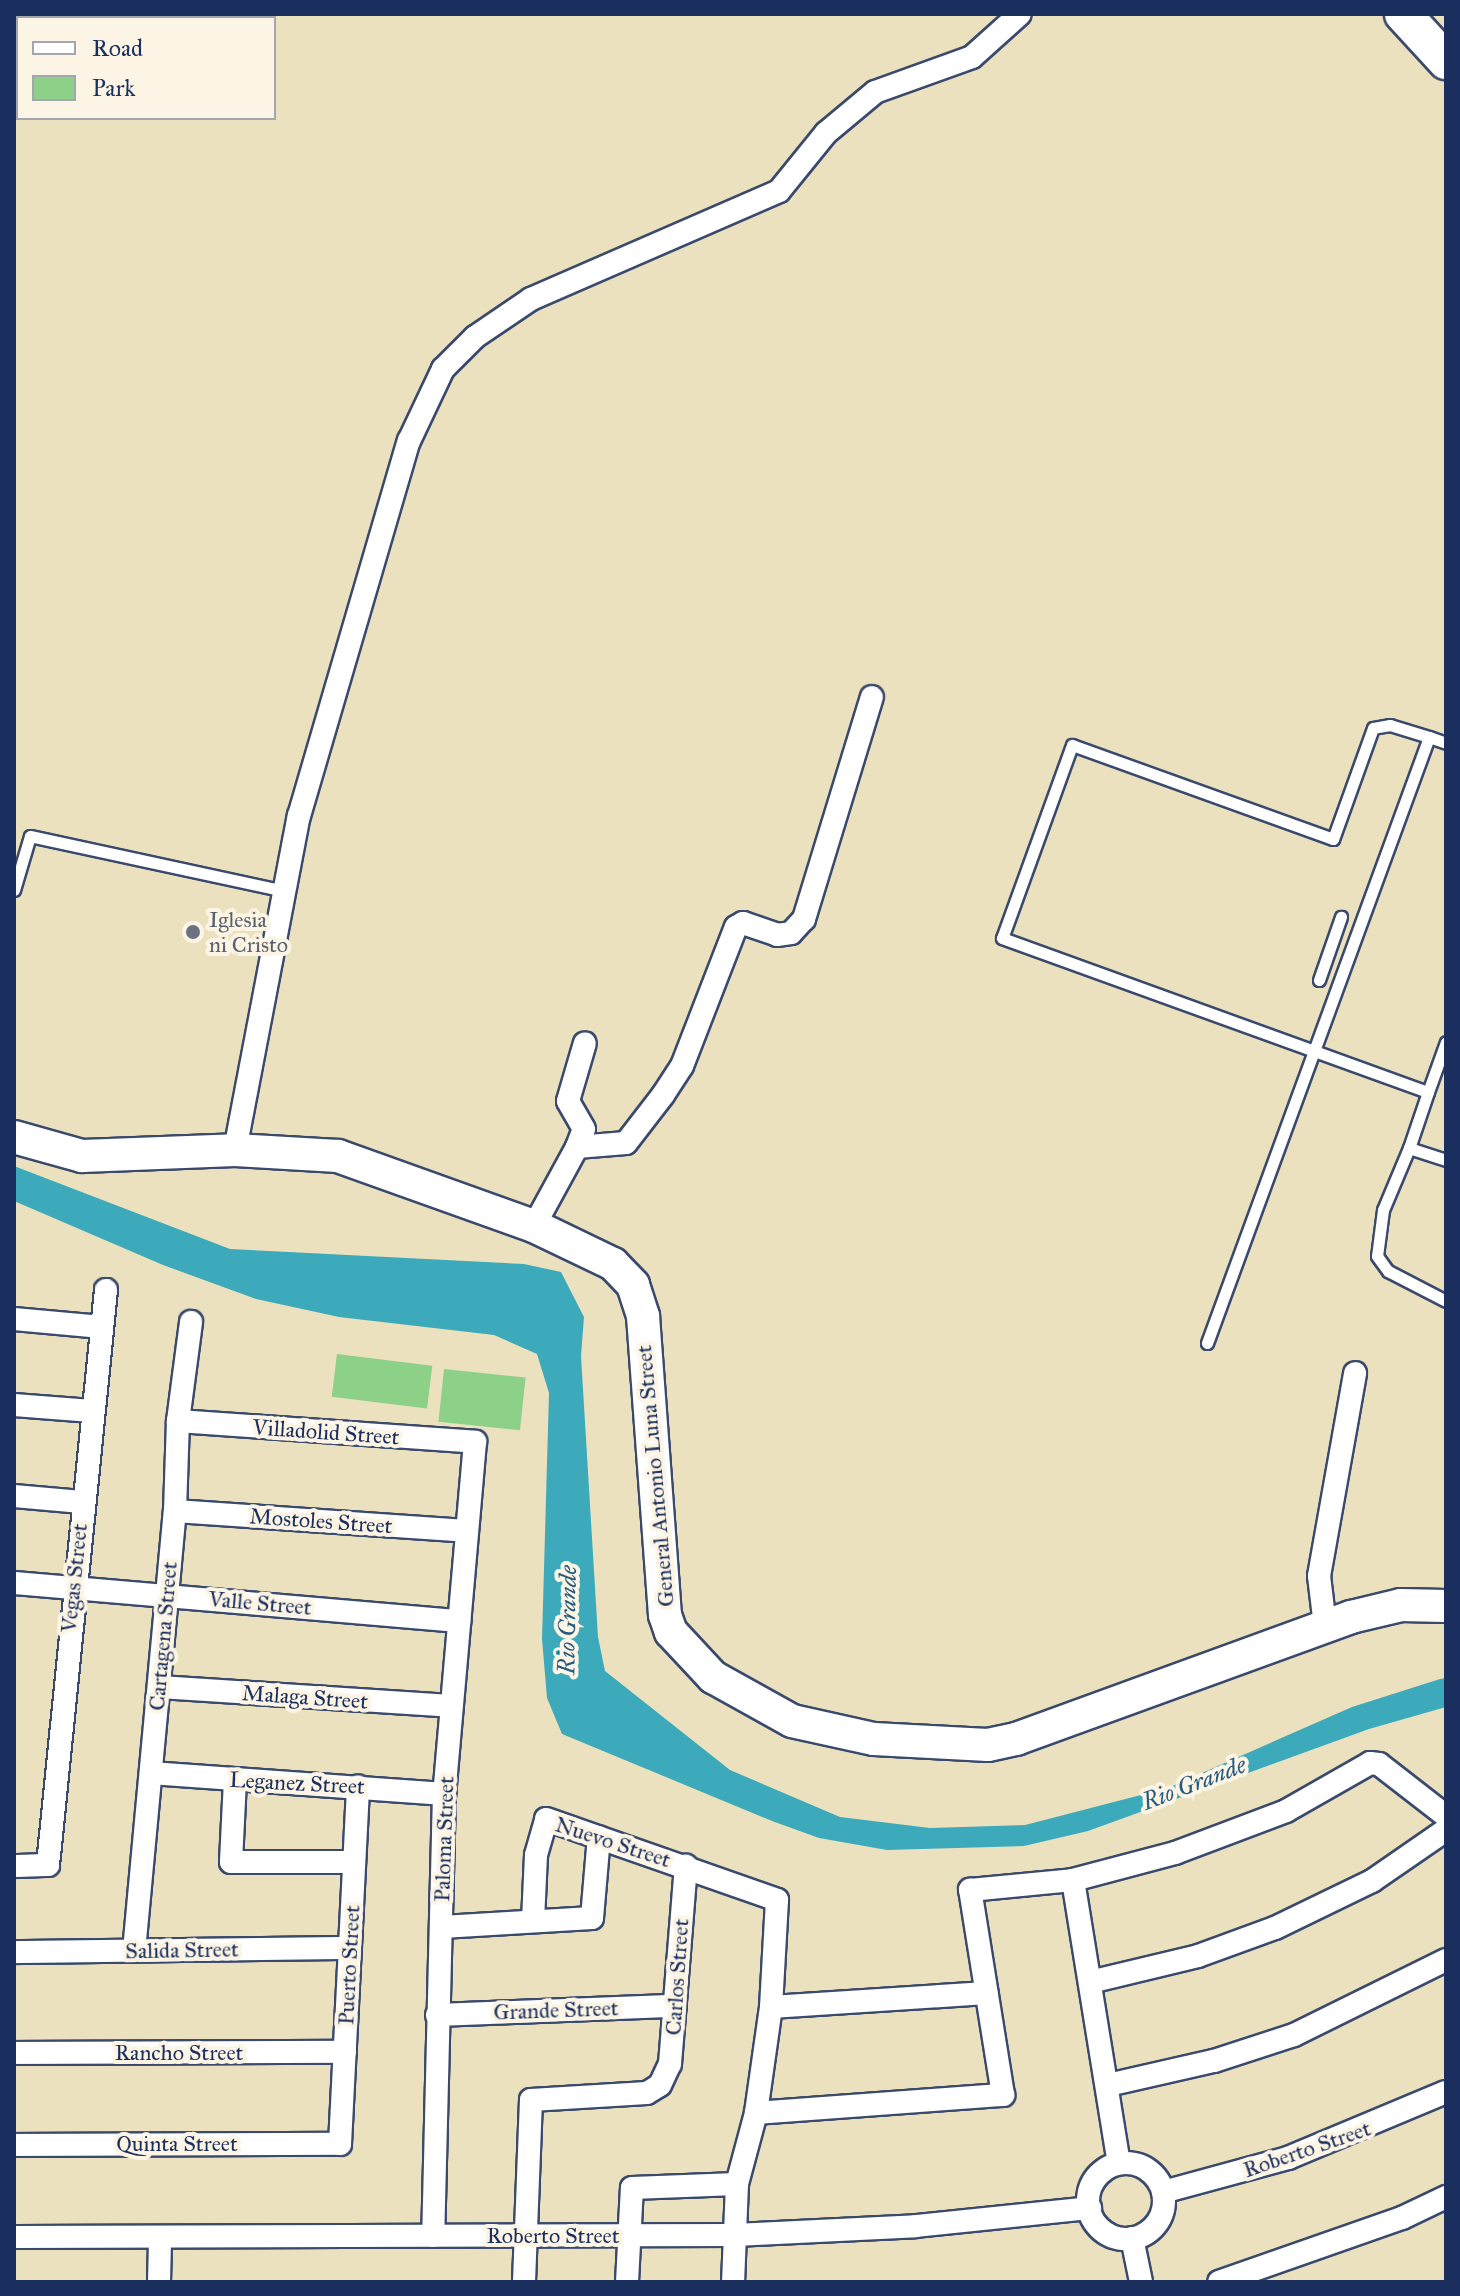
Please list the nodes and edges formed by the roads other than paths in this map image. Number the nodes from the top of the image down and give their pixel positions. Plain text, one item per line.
1 (1020, 14) edge
2 (1403, 14) edge
3 (1446, 61) edge
4 (872, 697) dead end
5 (1429, 737) junction
6 (1446, 743) edge
7 (14, 890) edge
8 (284, 891) junction
9 (1341, 917) dead end
10 (1319, 980) dead end
11 (1446, 1042) edge
12 (585, 1043) dead end
13 (1313, 1050) junction
14 (1428, 1092) junction
15 (14, 1137) edge
16 (577, 1147) junction
17 (1409, 1148) junction
18 (235, 1150) junction
19 (1446, 1160) edge
20 (534, 1226) junction
21 (106, 1290) dead end
22 (1446, 1301) edge
23 (14, 1319) edge
24 (191, 1322) dead end
25 (102, 1327) junction
26 (1207, 1343) dead end
27 (1355, 1373) dead end
28 (14, 1405) edge
29 (92, 1411) junction
30 (178, 1421) junction
31 (475, 1442) joint
32 (14, 1496) edge
33 (82, 1502) junction
34 (175, 1511) junction
35 (466, 1531) junction
36 (14, 1583) edge
37 (73, 1588) junction
38 (167, 1595) junction
39 (1446, 1606) edge
40 (459, 1621) junction
41 (1325, 1626) junction
42 (159, 1687) junction
43 (451, 1706) junction
44 (151, 1773) junction
45 (235, 1780) junction
46 (358, 1786) junction
47 (444, 1794) junction
48 (1446, 1816) edge
49 (1446, 1830) edge
50 (599, 1837) junction
51 (354, 1862) junction
52 (14, 1866) edge
53 (686, 1866) junction
54 (1073, 1880) junction
55 (533, 1921) junction
56 (442, 1927) junction
57 (350, 1948) junction
58 (134, 1951) junction
59 (14, 1952) edge
60 (1446, 1960) edge
61 (1090, 1982) junction
62 (987, 1993) junction
63 (675, 2006) junction
64 (771, 2007) junction
65 (437, 2015) junction
66 (345, 2052) junction
67 (14, 2053) edge
68 (1108, 2085) junction
69 (1446, 2092) edge
70 (756, 2113) junction
71 (340, 2144) joint
72 (14, 2145) edge
73 (1119, 2163) junction
74 (737, 2184) junction
75 (1163, 2192) junction
76 (1446, 2197) edge
77 (1090, 2208) junction
78 (735, 2235) junction
79 (433, 2236) junction
80 (526, 2236) junction
81 (630, 2236) junction
82 (14, 2237) edge
83 (1132, 2238) junction
84 (160, 2240) junction
85 (159, 2282) edge
86 (524, 2282) edge
87 (627, 2282) edge
88 (733, 2282) edge
89 (1141, 2282) edge
90 (1219, 2282) edge

1 - 8 street
2 - 3 main road
4 - 16 street
5 - 6 lane
5 - 13 lane
5 - 13 lane
7 - 8 lane
8 - 18 street
9 - 10 lane
11 - 14 lane
12 - 16 street
13 - 14 lane
13 - 26 lane
14 - 17 lane
15 - 18 main road, General Antonio Luna Street
16 - 20 street
17 - 19 lane
17 - 22 lane
18 - 20 main road, General Antonio Luna Street
20 - 41 main road, General Antonio Luna Street
21 - 25 street, Vegas Street
23 - 25 street
24 - 30 street, Cartagena Street
25 - 29 street, Vegas Street
27 - 41 street
28 - 29 street
29 - 33 street, Vegas Street
30 - 31 street, Villadolid Street
30 - 34 street, Cartagena Street
31 - 35 street, Paloma Street
32 - 33 street
33 - 37 street, Vegas Street
34 - 35 street, Mostoles Street
34 - 38 street, Cartagena Street
35 - 40 street, Paloma Street
36 - 37 street, Valle Street
37 - 38 street, Valle Street
37 - 52 street, Vegas Street
38 - 40 street, Valle Street
38 - 42 street, Cartagena Street
39 - 41 main road, General Antonio Luna Street
40 - 43 street, Paloma Street
42 - 43 street, Malaga Street
42 - 44 street, Cartagena Street
43 - 47 street, Paloma Street
44 - 45 street, Leganez Street
44 - 58 street, Cartagena Street
45 - 46 street, Leganez Street
45 - 51 street
46 - 47 street, Leganez Street
46 - 51 street, Puerto Street
47 - 56 street, Paloma Street
48 - 54 street
49 - 61 street
50 - 53 street, Nuevo Street
50 - 55 street
50 - 55 street, Nuevo Street
51 - 57 street, Puerto Street
53 - 63 street, Carlos Street
53 - 64 street, Nuevo Street
54 - 61 street
54 - 62 street
55 - 56 street
56 - 65 street, Paloma Street
57 - 58 street, Salida Street
57 - 66 street, Puerto Street
58 - 59 street, Salida Street
60 - 68 street
61 - 68 street
62 - 64 street
62 - 70 street
63 - 65 street, Grande Street
63 - 80 street, Carlos Street
64 - 70 street
65 - 79 street, Paloma Street
66 - 67 street, Rancho Street
66 - 71 street, Puerto Street
68 - 73 street
69 - 75 street, Roberto Street
70 - 74 street
71 - 72 street, Quinta Street
73 - 75 street
73 - 77 street
74 - 78 street
74 - 81 street
75 - 83 street
76 - 90 street
77 - 78 street, Roberto Street
77 - 83 street
78 - 81 street, Roberto Street
78 - 88 street
79 - 80 street, Roberto Street
79 - 84 street, Roberto Street
80 - 81 street, Roberto Street
80 - 86 street
81 - 87 street
82 - 84 street, Roberto Street
83 - 89 street
84 - 85 street

